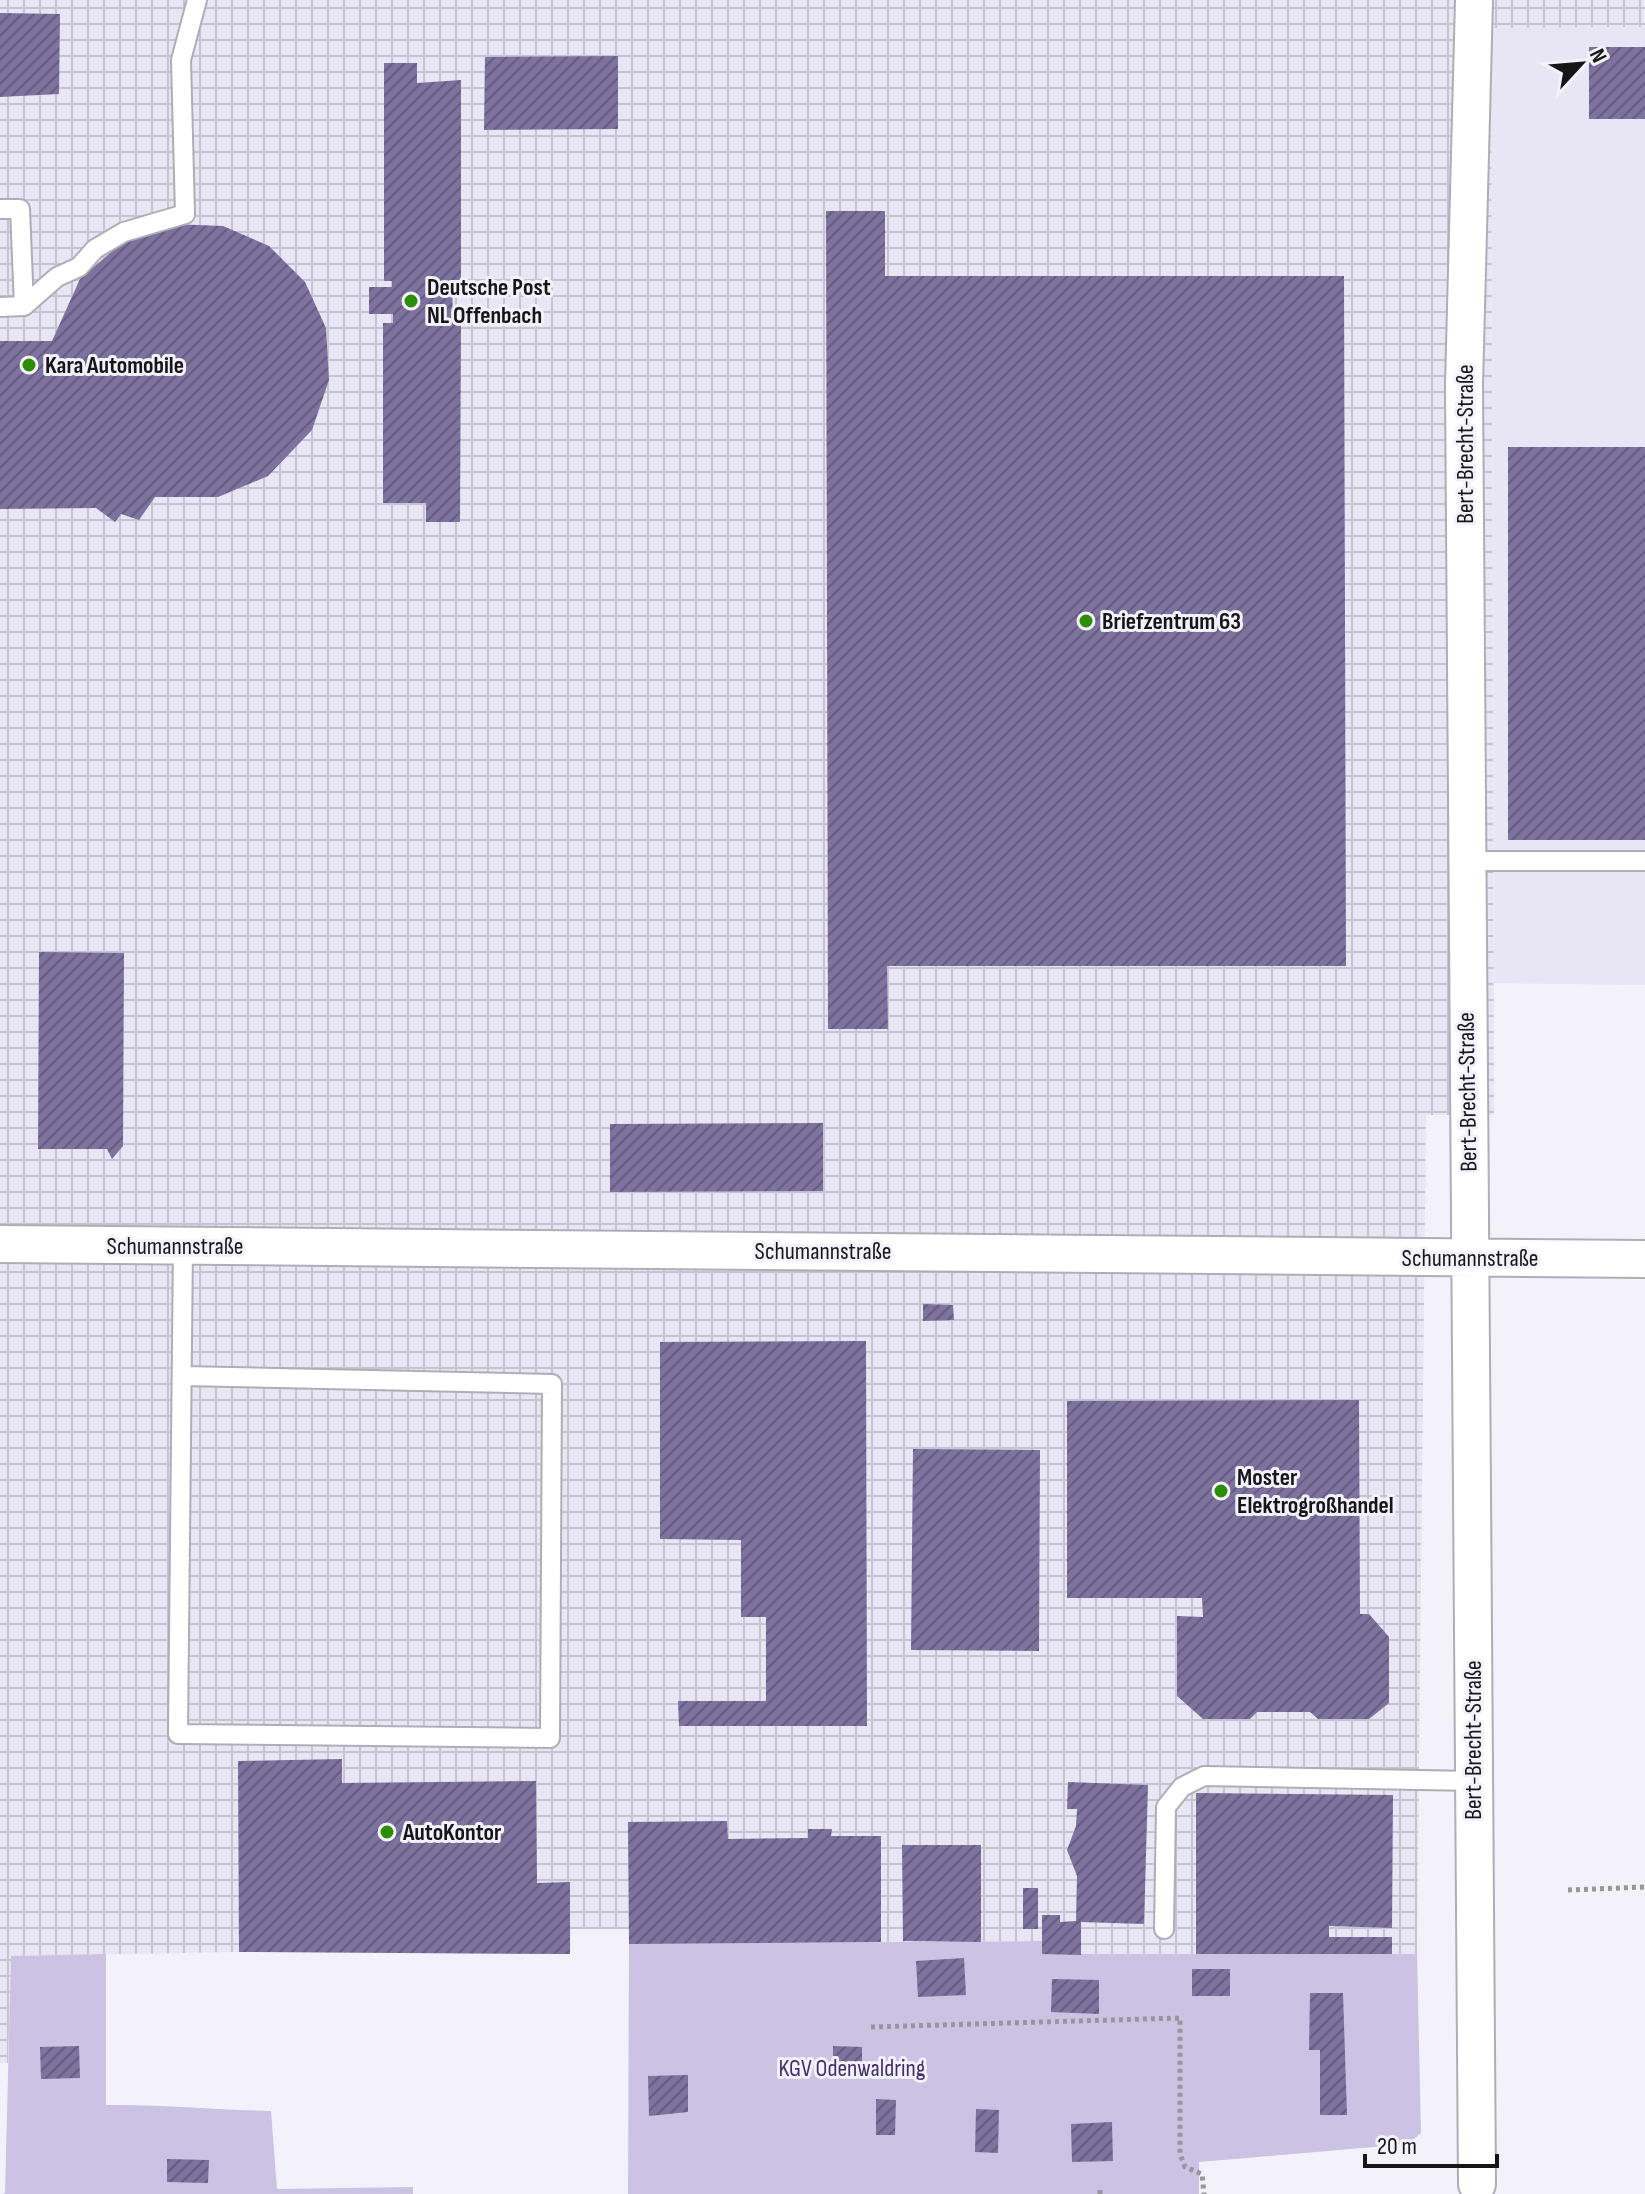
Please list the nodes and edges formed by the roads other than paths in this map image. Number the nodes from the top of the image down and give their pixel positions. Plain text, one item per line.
1 (197, 0) edge
2 (1474, 0) edge
3 (0, 209) edge
4 (24, 306) junction
5 (0, 307) edge
6 (1466, 861) junction
7 (1645, 861) edge
8 (0, 1244) edge
9 (183, 1246) junction
10 (1470, 1259) junction
11 (1645, 1259) edge
12 (182, 1376) junction
13 (1474, 1781) junction
14 (1164, 1929) dead end
15 (1477, 2189) edge

1 - 4 lane
2 - 6 street, Bert-Brecht-Straße
3 - 4 lane
4 - 5 lane
6 - 7 lane
6 - 10 street, Bert-Brecht-Straße
8 - 9 street, Schumannstraße
9 - 10 street, Schumannstraße
9 - 12 lane
10 - 11 street, Schumannstraße
10 - 13 street, Bert-Brecht-Straße
12 - 12 lane
13 - 14 lane
13 - 15 street, Bert-Brecht-Straße

